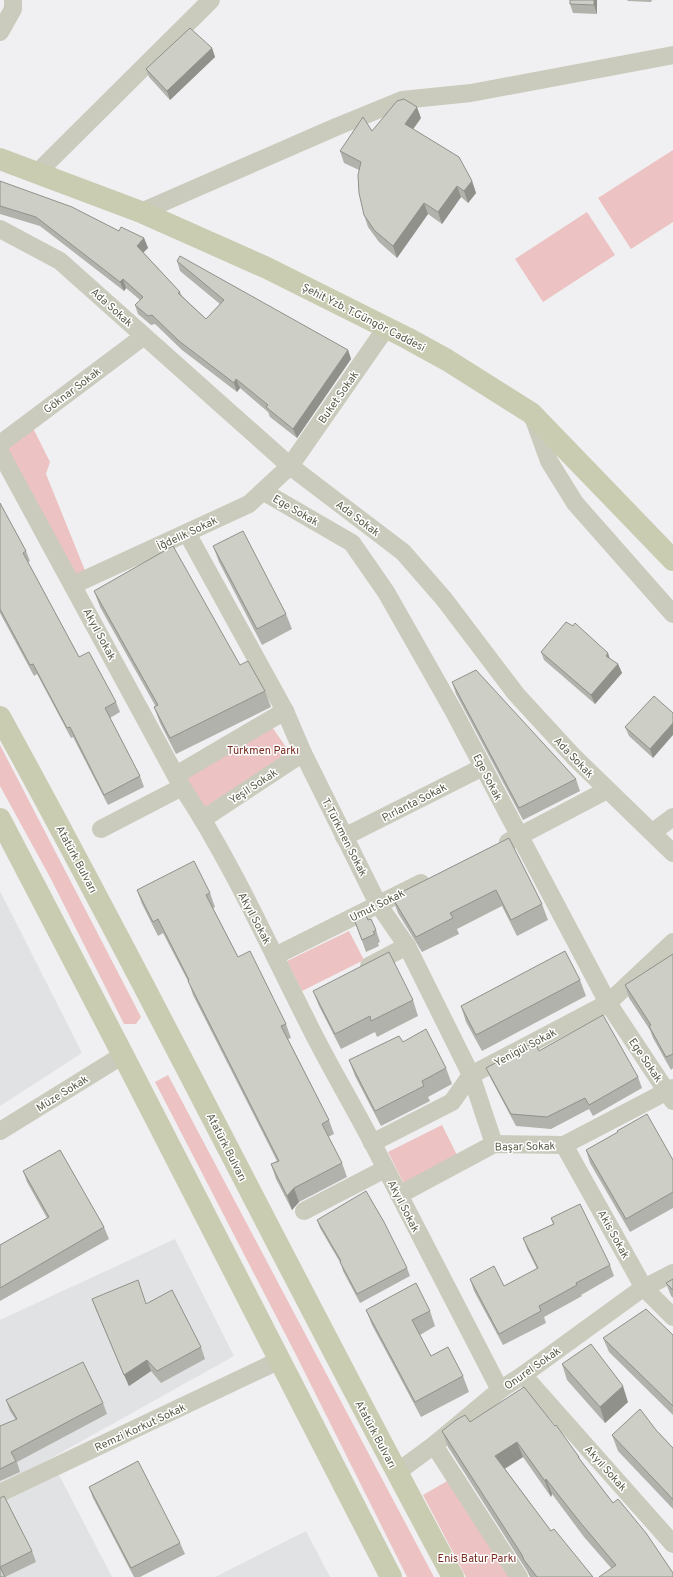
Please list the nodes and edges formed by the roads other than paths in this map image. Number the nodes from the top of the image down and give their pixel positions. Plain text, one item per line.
1 (13, 0) edge
2 (211, 0) edge
3 (0, 32) edge
4 (673, 55) edge
5 (0, 159) edge
6 (36, 174) junction
7 (141, 212) junction
8 (0, 229) edge
9 (386, 328) junction
10 (144, 336) junction
11 (531, 413) junction
12 (0, 444) edge
13 (0, 452) edge
14 (290, 466) junction
15 (264, 492) junction
16 (187, 533) junction
17 (673, 560) edge
18 (73, 585) junction
19 (673, 614) edge
20 (284, 711) junction
21 (0, 717) edge
22 (303, 753) junction
23 (483, 767) junction
24 (179, 781) junction
25 (607, 790) junction
26 (673, 817) edge
27 (0, 819) edge
28 (203, 819) junction
29 (101, 829) dead end
30 (652, 832) junction
31 (344, 837) junction
32 (519, 837) junction
33 (491, 850) edge
34 (673, 853) edge
35 (435, 877) edge
36 (378, 904) junction
37 (673, 942) edge
38 (407, 946) junction
39 (275, 956) junction
40 (352, 974) edge
41 (608, 1003) junction
42 (123, 1055) junction
43 (471, 1075) junction
44 (671, 1094) edge
45 (0, 1132) edge
46 (372, 1143) junction
47 (494, 1144) junction
48 (564, 1145) junction
49 (385, 1169) junction
50 (399, 1195) junction
51 (304, 1211) dead end
52 (673, 1273) edge
53 (644, 1288) junction
54 (673, 1317) edge
55 (280, 1360) junction
56 (523, 1375) junction
57 (500, 1390) junction
58 (434, 1445) junction
59 (396, 1472) junction
60 (0, 1493) edge
61 (673, 1544) edge
62 (391, 1577) edge
63 (453, 1577) edge
64 (520, 1577) edge

1 - 3 street
2 - 6 street
4 - 7 street
5 - 6 main road, Şehit Yzb. T.Güngör Caddesi
6 - 7 main road, Şehit Yzb. T.Güngör Caddesi
7 - 9 main road, Şehit Yzb. T.Güngör Caddesi
8 - 10 street, Ada Sokak
9 - 11 main road, Şehit Yzb. T.Güngör Caddesi
9 - 14 street, Buket Sokak
10 - 12 street, Göknar Sokak
10 - 14 street, Ada Sokak
11 - 17 main road, Şehit Yzb. T.Güngör Caddesi
11 - 19 street
13 - 18 street, Akyıl Sokak
14 - 15 street, İğdelik Sokak
14 - 25 street, Ada Sokak
15 - 16 street, İğdelik Sokak
15 - 23 street, Ege Sokak
16 - 18 street, İğdelik Sokak
16 - 20 street, T. Türkmen Sokak
18 - 24 street, Akyıl Sokak
20 - 22 street, T. Türkmen Sokak
20 - 24 street
21 - 59 main road, Atatürk Bulvarı
22 - 28 street, Yeşil Sokak
22 - 31 street, T. Türkmen Sokak
23 - 31 street, Pırlanta Sokak
23 - 32 street, Ege Sokak
24 - 28 street, Akyıl Sokak
24 - 29 street
25 - 30 street, Ada Sokak
25 - 32 street
26 - 30 street
27 - 42 main road
28 - 39 street, Akyıl Sokak
30 - 34 street, Ada Sokak
31 - 36 street, T. Türkmen Sokak
32 - 33 street
32 - 41 street, Ege Sokak
35 - 36 street, Umut Sokak
36 - 38 street, T. Türkmen Sokak
36 - 39 street, Umut Sokak
37 - 41 street, Yenigül Sokak
38 - 40 street
38 - 43 street, T. Türkmen Sokak
39 - 46 street, Akyıl Sokak
41 - 43 street, Yenigül Sokak
41 - 44 street, Ege Sokak
42 - 45 street, Müze Sokak
42 - 55 main road
43 - 46 street, Yenigül Sokak
43 - 47 street, T. Türkmen Sokak
44 - 48 street, Başar Sokak
46 - 49 street, Akyıl Sokak
47 - 48 street, Başar Sokak
47 - 50 street, Başar Sokak
48 - 53 street, Akis Sokak
49 - 50 street, Akyıl Sokak
49 - 51 street
50 - 57 street, Akyıl Sokak
52 - 53 street, Onurel Sokak
53 - 54 street, Akis Sokak
53 - 56 street, Onurel Sokak
55 - 60 street, Remzi Korkut Sokak
55 - 62 main road
56 - 57 street, Onurel Sokak
56 - 61 street, Akyıl Sokak
57 - 58 street, Onurel Sokak
58 - 59 street, Onurel Sokak
58 - 64 street
59 - 63 main road, Atatürk Bulvarı

